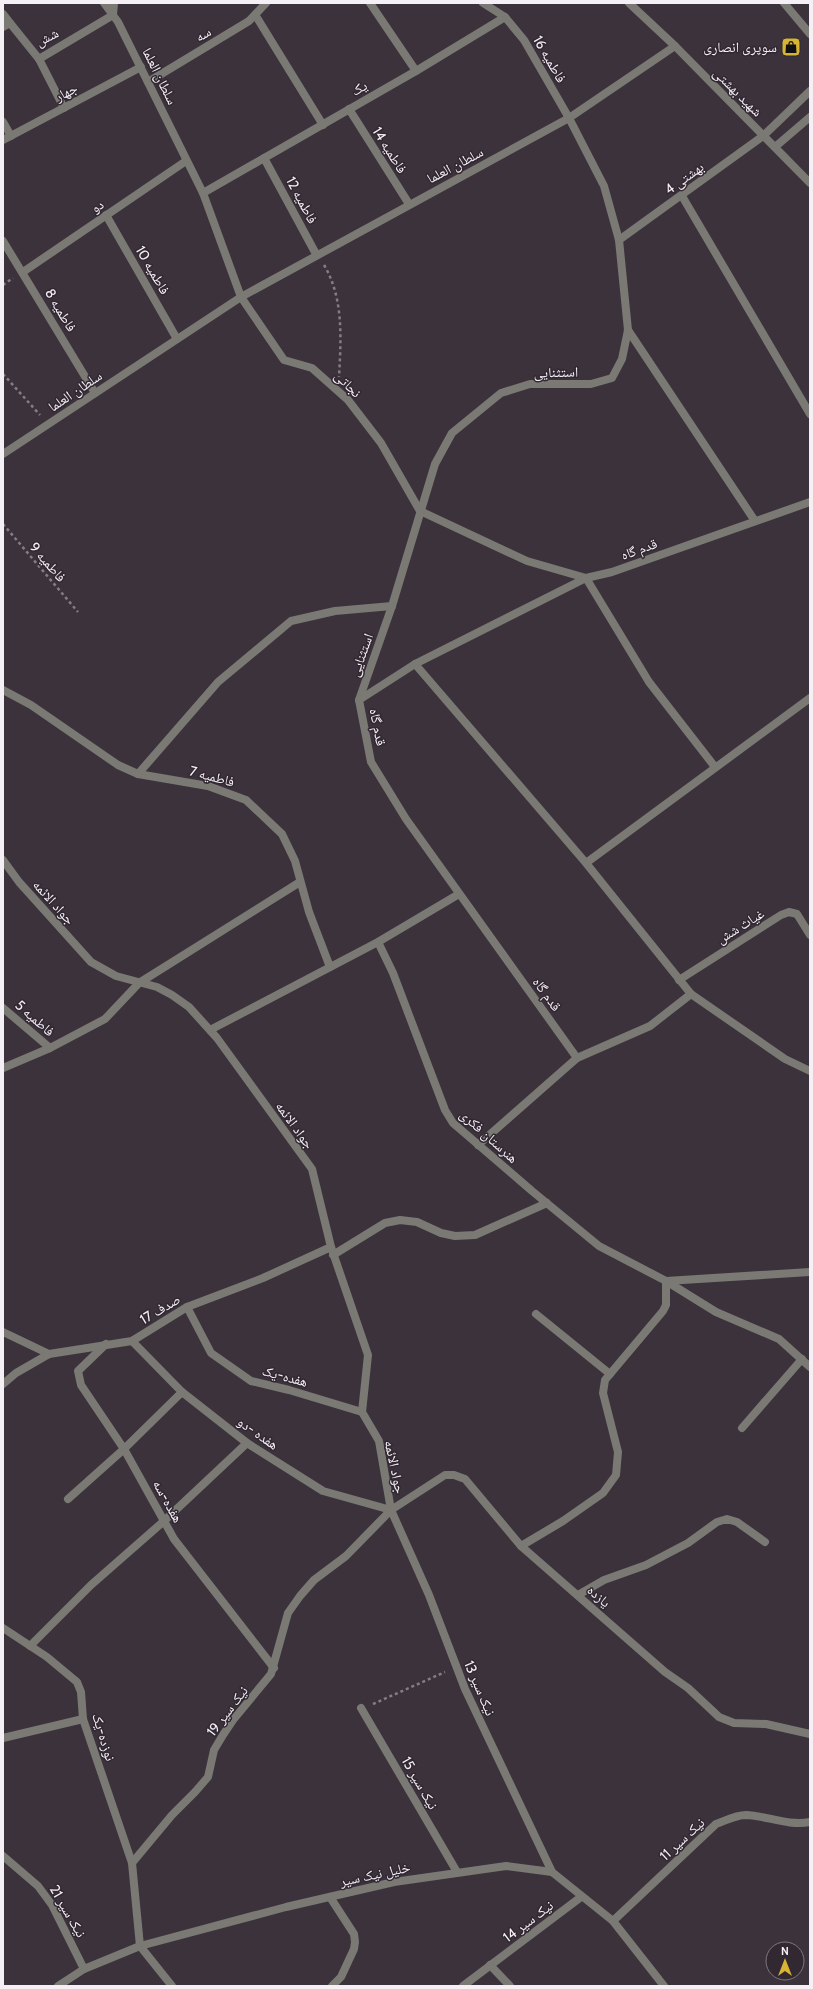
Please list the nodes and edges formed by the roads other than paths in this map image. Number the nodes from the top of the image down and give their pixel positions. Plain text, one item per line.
1 (104, 3) edge
2 (114, 3) edge
3 (266, 3) edge
4 (370, 3) edge
5 (483, 3) edge
6 (629, 3) edge
7 (784, 3) edge
8 (3, 14) edge
9 (112, 15) junction
10 (256, 16) junction
11 (505, 17) junction
12 (6, 25) edge
13 (810, 34) edge
14 (675, 46) junction
15 (39, 59) junction
16 (141, 67) junction
17 (416, 71) junction
18 (148, 82) junction
19 (810, 91) edge
20 (64, 108) junction
21 (349, 109) junction
22 (810, 117) edge
23 (569, 118) junction
24 (3, 122) edge
25 (323, 125) junction
26 (11, 136) junction
27 (764, 136) junction
28 (3, 140) edge
29 (775, 147) junction
30 (264, 158) junction
31 (186, 161) junction
32 (810, 183) edge
33 (203, 192) junction
34 (682, 196) junction
35 (409, 204) junction
36 (106, 215) junction
37 (619, 240) junction
38 (3, 241) edge
39 (316, 254) junction
40 (23, 272) junction
41 (241, 297) junction
42 (628, 330) junction
43 (177, 339) junction
44 (95, 393) junction
45 (810, 414) edge
46 (3, 454) edge
47 (810, 502) edge
48 (420, 511) junction
49 (755, 521) junction
50 (586, 578) junction
51 (392, 606) junction
52 (415, 664) junction
53 (3, 690) edge
54 (810, 698) edge
55 (359, 700) junction
56 (714, 767) junction
57 (138, 774) junction
58 (3, 860) edge
59 (586, 862) junction
60 (300, 882) junction
61 (459, 894) junction
62 (810, 935) edge
63 (378, 942) junction
64 (330, 967) junction
65 (679, 980) junction
66 (139, 983) junction
67 (691, 994) junction
68 (3, 1008) edge
69 (210, 1030) junction
70 (50, 1048) junction
71 (577, 1058) junction
72 (3, 1068) edge
73 (810, 1071) edge
74 (478, 1145) junction
75 (547, 1203) junction
76 (332, 1251) junction
77 (810, 1272) edge
78 (666, 1281) junction
79 (187, 1307) junction
80 (536, 1314) dead end
81 (3, 1332) edge
82 (132, 1341) junction
83 (106, 1344) junction
84 (49, 1354) junction
85 (802, 1359) junction
86 (810, 1367) edge
87 (610, 1374) junction
88 (3, 1384) edge
89 (182, 1392) junction
90 (362, 1412) junction
91 (742, 1428) dead end
92 (247, 1443) junction
93 (124, 1449) junction
94 (68, 1499) dead end
95 (391, 1510) junction
96 (164, 1521) junction
97 (765, 1542) dead end
98 (521, 1546) junction
99 (578, 1595) junction
100 (3, 1628) edge
101 (30, 1646) junction
102 (274, 1668) junction
103 (361, 1708) road end
104 (83, 1719) junction
105 (810, 1734) edge
106 (3, 1738) edge
107 (810, 1822) edge
108 (3, 1856) edge
109 (132, 1863) junction
110 (457, 1872) junction
111 (552, 1872) junction
112 (330, 1897) junction
113 (581, 1897) junction
114 (613, 1922) junction
115 (140, 1946) junction
116 (490, 1965) junction
117 (84, 1969) junction
118 (59, 1986) edge
119 (172, 1986) edge
120 (332, 1986) edge
121 (463, 1986) edge
122 (510, 1986) edge
123 (664, 1986) edge

1 - 9 street, سلطان العلما
2 - 9 street
3 - 10 street, سه
4 - 17 street
5 - 11 street
6 - 14 street, شهید بهشتی
7 - 13 street
8 - 12 street, شش
9 - 15 street, شش
9 - 16 street, سلطان العلما
10 - 18 street, سه
10 - 25 street
11 - 17 street, یک
11 - 23 street, فاطمیه 16
12 - 15 street, شش
14 - 23 street, سلطان العلما
14 - 27 street, شهید بهشتی
15 - 20 street
16 - 18 street, سلطان العلما
16 - 20 street, جهار
17 - 21 street, یک
18 - 31 street, سلطان العلما
19 - 27 street, بهشتی 4
20 - 26 street, جهار
21 - 25 street, یک
21 - 35 street, فاطمیه 14
22 - 29 street
23 - 35 street, سلطان العلما
23 - 37 street, استثنایی
24 - 26 street
25 - 30 street, یک
26 - 28 street, جهار
27 - 29 street, شهید بهشتی
27 - 34 street, بهشتی 4
29 - 32 street, شهید بهشتی
30 - 33 street, یک
30 - 39 street, فاطمیه 12
31 - 33 street, سلطان العلما
31 - 36 street, دو
33 - 41 street, سلطان العلما
34 - 37 street, بهشتی 4
34 - 45 street
35 - 39 street, سلطان العلما
36 - 40 street, دو
36 - 43 street, فاطمیه 10
37 - 42 street, استثنایی
38 - 40 street, فاطمیه 8
39 - 41 street, سلطان العلما
40 - 44 street, فاطمیه 8
41 - 43 street, سلطان العلما
41 - 48 street, نجاتی
42 - 48 street, استثنایی
42 - 49 street
43 - 44 street, سلطان العلما
44 - 46 street, سلطان العلما
47 - 49 street, قدم گاه
48 - 50 street
48 - 51 street, استثنایی
49 - 50 street, قدم گاه
50 - 52 street, قدم گاه
50 - 56 street
51 - 55 street, استثنایی
51 - 57 street
52 - 55 street, قدم گاه
52 - 59 street
53 - 57 street, فاطمیه 7
54 - 56 street
55 - 61 street, قدم گاه
56 - 59 street
57 - 60 street, فاطمیه 7
58 - 66 street, جواد الائمه
59 - 65 street
60 - 64 street, فاطمیه 7
60 - 66 street
61 - 63 street
61 - 71 street, قدم گاه
62 - 65 street, غیاث شش
63 - 64 street
63 - 74 street, هنرستان فکری
64 - 69 street
65 - 67 street
66 - 69 street, جواد الائمه
66 - 70 street
67 - 71 street
67 - 73 street
68 - 70 street, فاطمیه 5
69 - 76 street, جواد الائمه
70 - 72 street
71 - 74 street
74 - 75 street, هنرستان فکری
75 - 76 street, صدف 17
75 - 78 street, هنرستان فکری
76 - 79 street, صدف 17
76 - 90 street, جواد الائمه
77 - 78 street
78 - 85 street, هنرستان فکری
78 - 87 street
79 - 82 street, صدف 17
79 - 90 street, هفده-یک
80 - 87 street
81 - 84 street
82 - 83 street, صدف 17
82 - 89 street, هفده -دو
83 - 84 street, صدف 17
83 - 93 street, هفده-سه
84 - 88 street, صدف 17
85 - 86 street, هنرستان فکری
85 - 91 street
87 - 98 street
89 - 92 street, هفده -دو
89 - 93 street
90 - 95 street, جواد الائمه
92 - 95 street, هفده -دو
92 - 96 street
93 - 94 street
93 - 96 street, هفده-سه
95 - 98 street, یازده
95 - 102 street, نیک سیر 19
95 - 111 street, نیک سیر 13
96 - 101 street
96 - 102 street, هفده-سه
97 - 99 street
98 - 99 street, یازده
99 - 105 street, یازده
100 - 101 street, نوزده-یک
101 - 104 street, نوزده-یک
102 - 109 street, نیک سیر 19
103 - 110 street, نیک سیر 15
104 - 106 street
104 - 109 street, نوزده-یک
107 - 114 street, نیک سیر 11
108 - 117 street, نیک سیر 21
109 - 115 street
110 - 111 street, خلیل نیک سیر
110 - 112 street, خلیل نیک سیر
111 - 113 street
112 - 115 street, خلیل نیک سیر
112 - 120 street
113 - 114 street
113 - 116 street, نیک سیر 14
114 - 123 street
115 - 117 street, خلیل نیک سیر
115 - 119 street
116 - 121 street, نیک سیر 14
116 - 122 street
117 - 118 street, خلیل نیک سیر

